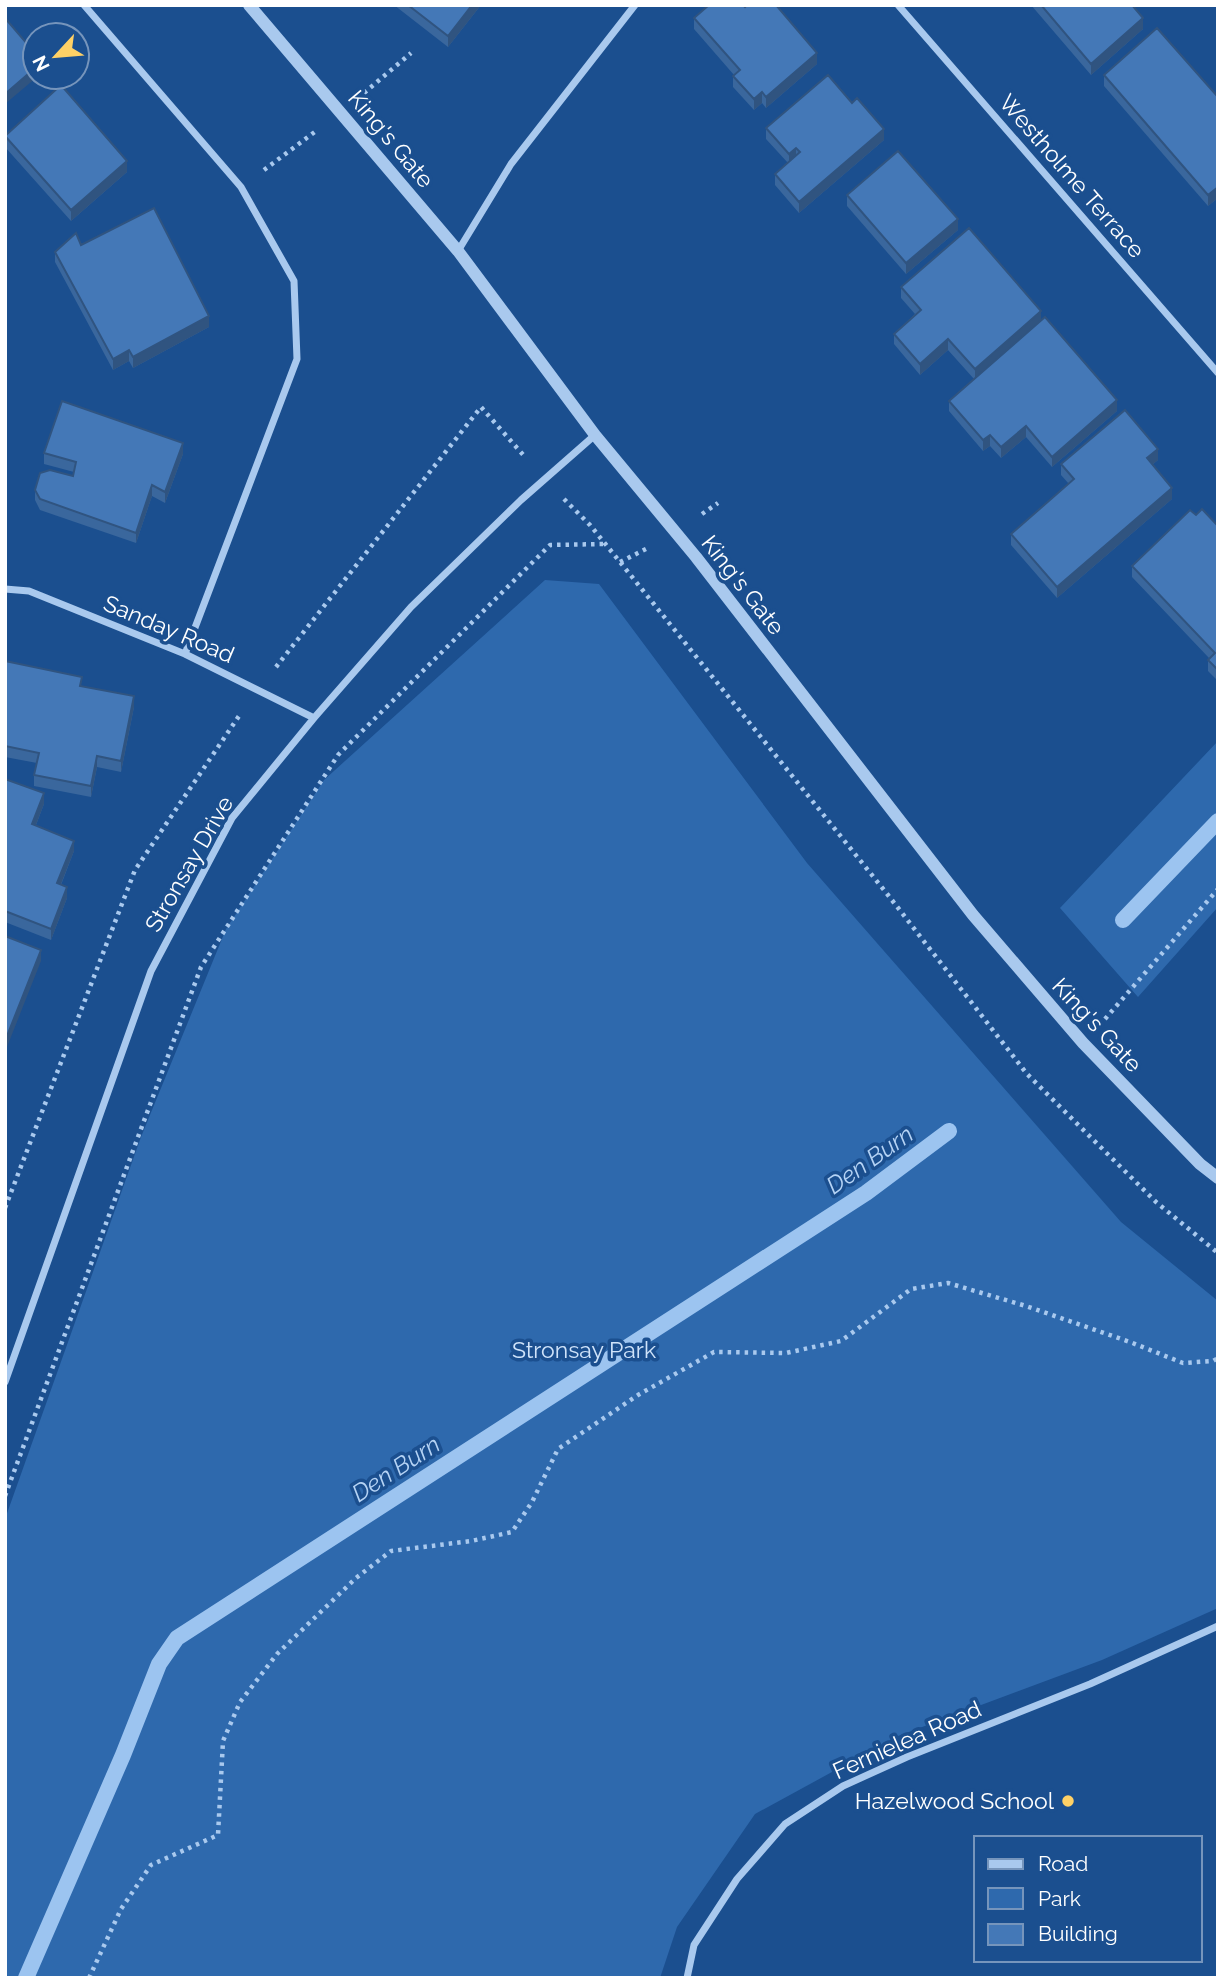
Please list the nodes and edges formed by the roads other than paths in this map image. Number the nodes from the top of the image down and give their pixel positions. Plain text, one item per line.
1 (84, 5) edge
2 (249, 5) edge
3 (635, 5) edge
4 (898, 5) edge
5 (458, 251) junction
6 (1218, 373) edge
7 (595, 435) junction
8 (5, 589) edge
9 (185, 653) junction
10 (314, 718) junction
11 (1218, 1178) edge
12 (5, 1382) edge
13 (1218, 1626) edge
14 (687, 1978) edge

1 - 9 street
2 - 5 street, King's Gate
3 - 5 street
4 - 6 street, Westholme Terrace
5 - 7 street, King's Gate
7 - 10 street, Stronsay Drive
7 - 11 street, King's Gate
8 - 9 street, Sanday Road
9 - 10 street, Sanday Road
10 - 12 street, Stronsay Drive
13 - 14 street, Fernielea Road

